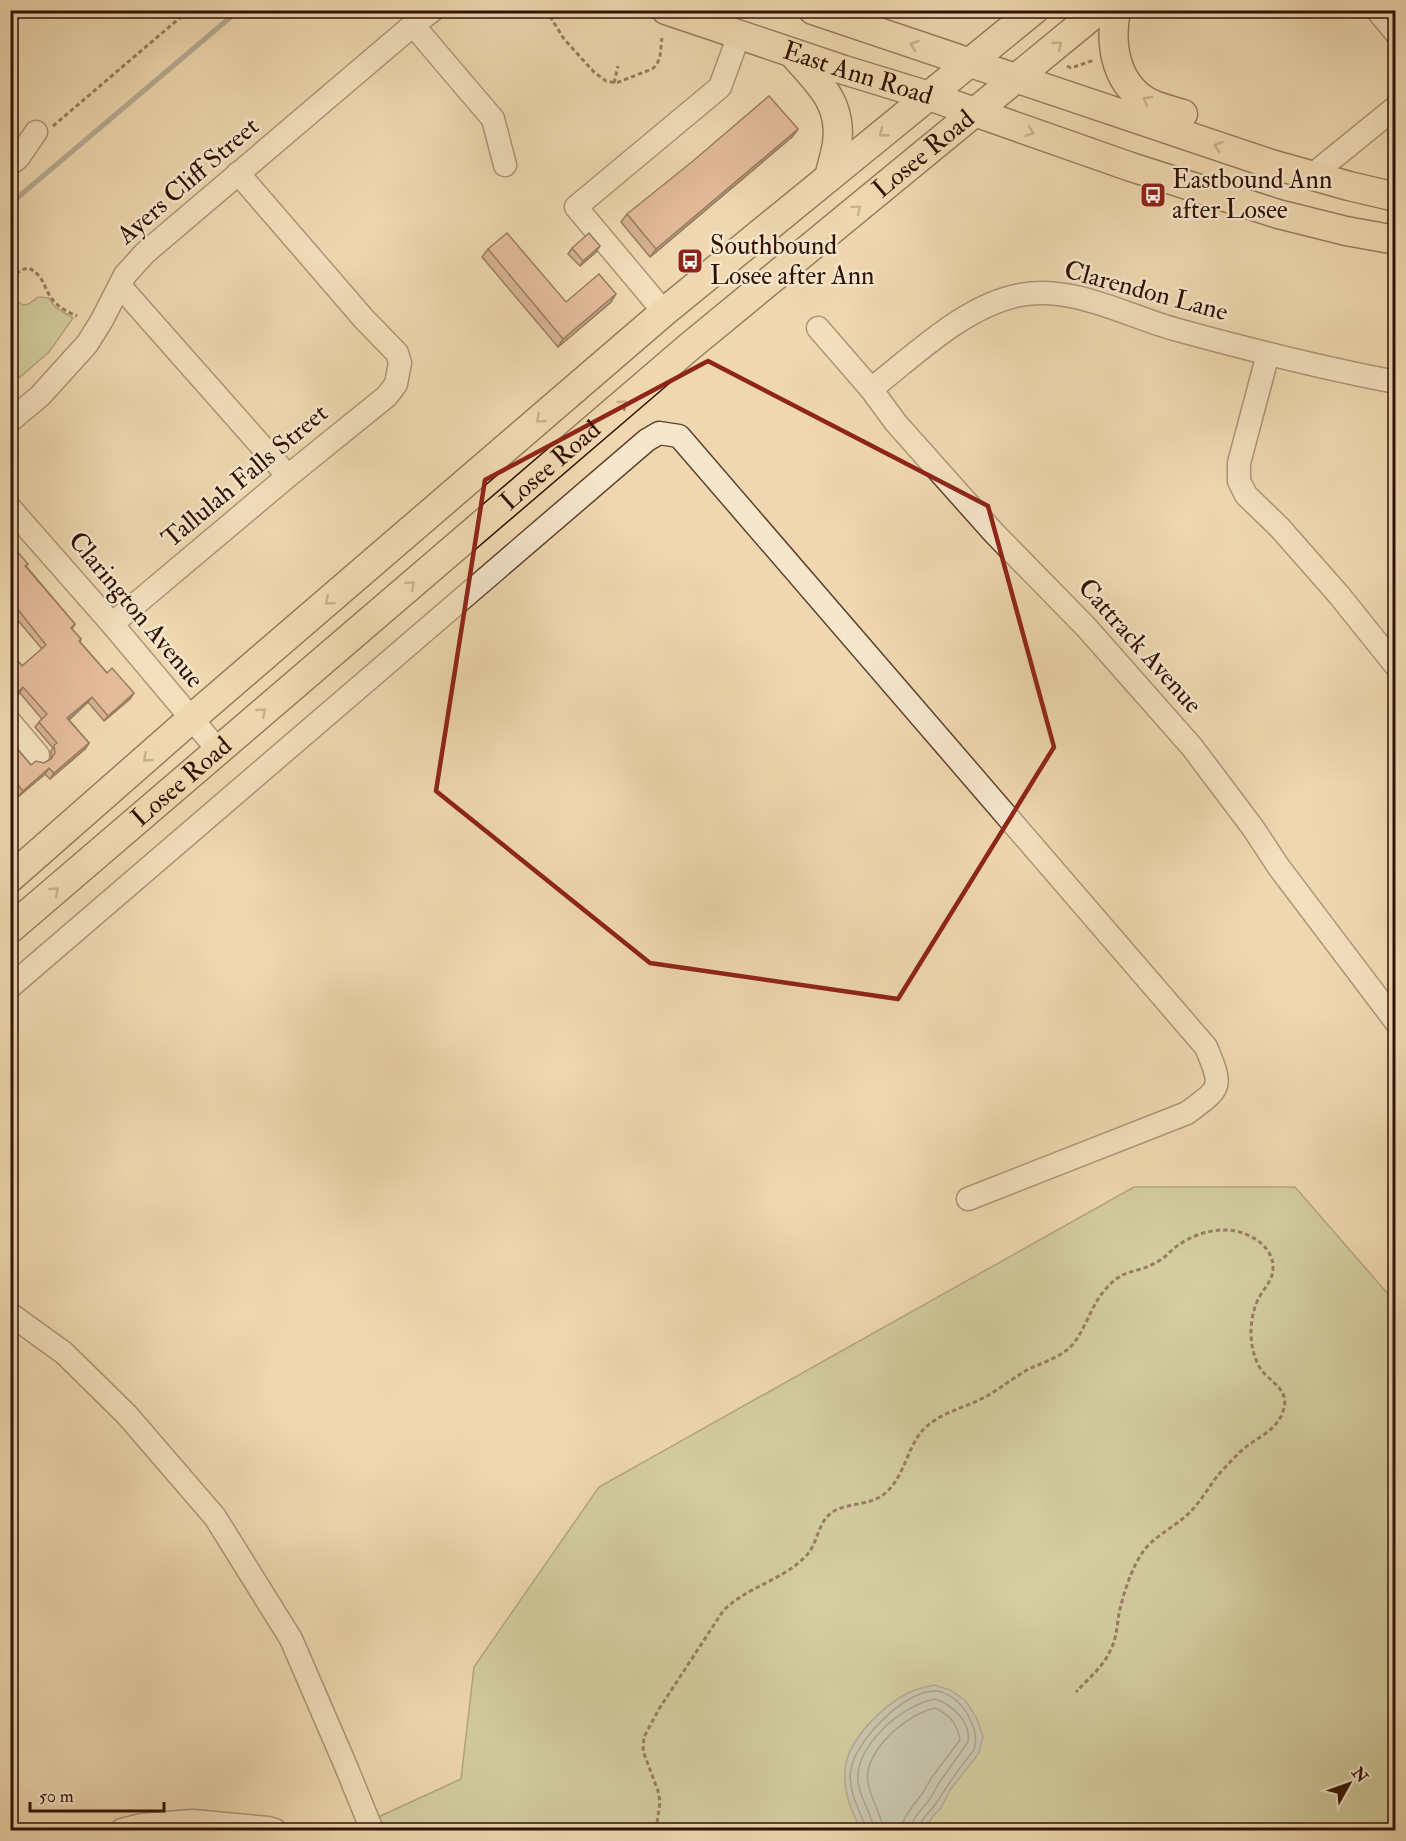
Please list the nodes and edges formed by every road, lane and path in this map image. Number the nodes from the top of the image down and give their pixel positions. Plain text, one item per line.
1 (189, 10) edge
2 (433, 10) edge
3 (546, 10) edge
4 (1034, 10) edge
5 (1099, 10) edge
6 (1116, 10) edge
7 (1377, 10) edge
8 (823, 12) edge
9 (664, 24) edge
10 (413, 26) junction
11 (1395, 33) edge
12 (739, 35) junction
13 (791, 51) junction
14 (1104, 57) dead end
15 (970, 63) junction
16 (618, 66) dead end
17 (1071, 68) dead end
18 (1017, 79) junction
19 (614, 83) junction
20 (928, 96) junction
21 (1395, 107) edge
22 (975, 112) junction
23 (36, 132) joint
24 (10, 164) edge
25 (1271, 164) junction
26 (505, 165) dead end
27 (238, 173) junction
28 (1311, 176) junction
29 (829, 177) junction
30 (1395, 197) edge
31 (1395, 240) edge
32 (10, 278) edge
33 (120, 286) junction
34 (664, 312) junction
35 (77, 316) dead end
36 (818, 328) dead end
37 (10, 342) edge
38 (1268, 354) junction
39 (10, 360) edge
40 (10, 377) edge
41 (1395, 382) edge
42 (16, 384) dead end
43 (871, 389) junction
44 (10, 420) edge
45 (288, 476) junction
46 (10, 508) edge
47 (112, 624) junction
48 (1395, 666) edge
49 (191, 719) junction
50 (12, 727) edge
51 (218, 750) junction
52 (38, 755) dead end
53 (10, 878) edge
54 (10, 929) edge
55 (10, 987) edge
56 (1395, 1022) edge
57 (968, 1199) dead end
58 (10, 1314) edge
59 (1076, 1692) dead end
60 (122, 1830) edge
61 (274, 1830) edge
62 (372, 1830) edge
63 (656, 1830) edge

1 - 23 path
2 - 10 street, Ayers Cliff Street
3 - 19 path
4 - 15 main road, Losee Road
18 -> 5 main road, Losee Road
25 -> 6 main road
7 - 11 street
15 -> 8 main road, East Ann Road
9 - 12 main road, East Ann Road
9 - 19 path
10 - 26 street
10 - 27 street, Ayers Cliff Street
12 - 13 main road, East Ann Road
12 - 34 street
13 - 20 main road, East Ann Road
13 - 29 main road
14 - 17 path
15 - 18 main road, East Ann Road
15 - 20 main road, Losee Road
16 - 19 path
18 - 22 main road, Losee Road
25 -> 18 main road, East Ann Road
20 - 22 main road, East Ann Road
20 -> 29 main road, Losee Road
21 - 28 street
22 -> 31 main road, East Ann Road
51 -> 22 main road, Losee Road
23 - 24 street
25 - 28 main road, East Ann Road
27 - 33 street, Ayers Cliff Street
27 - 45 street, Tallulah Falls Street
28 - 30 main road, East Ann Road
29 - 34 main road, Losee Road
32 - 35 path
33 - 44 street, Ayers Cliff Street
33 - 45 street
34 -> 49 main road, Losee Road
36 - 43 street, Cattrack Avenue
37 - 39 path
38 - 41 street, Clarendon Lane
38 - 43 street, Clarendon Lane
38 - 48 street
40 - 42 path
43 - 56 street, Cattrack Avenue
45 - 47 street, Tallulah Falls Street
46 - 47 street, Clarington Avenue
47 - 49 street, Clarington Avenue
49 - 51 street, Clarington Avenue
49 -> 53 main road, Losee Road
50 - 52 street
54 -> 51 main road, Losee Road
55 - 57 street
58 - 62 street
59 - 63 path
60 - 61 street

